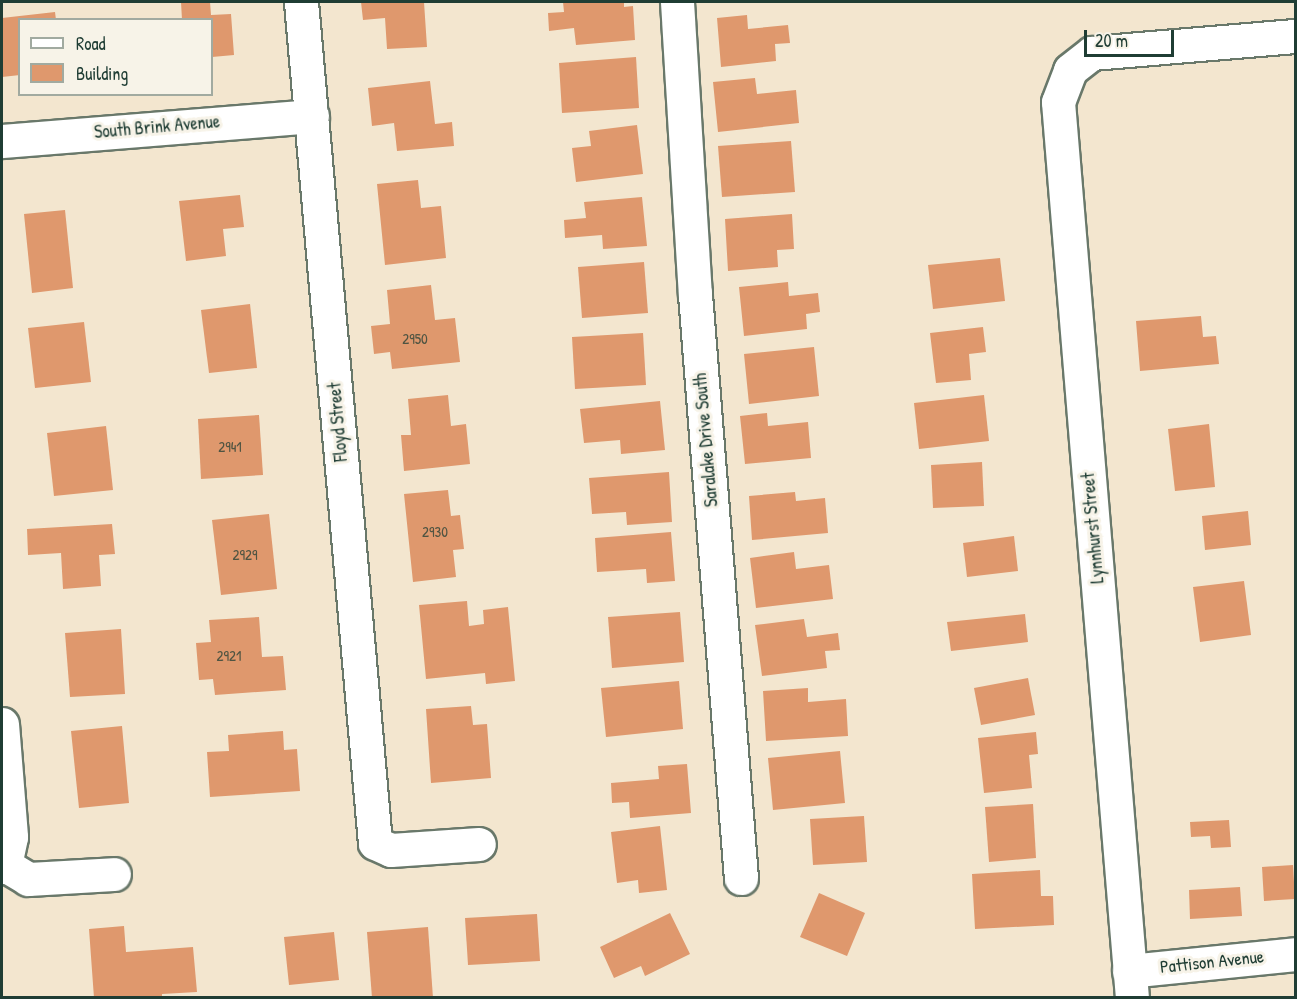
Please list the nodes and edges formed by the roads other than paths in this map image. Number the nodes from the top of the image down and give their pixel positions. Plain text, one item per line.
1 (301, 2) edge
2 (677, 2) edge
3 (1296, 36) edge
4 (312, 116) junction
5 (2, 141) edge
6 (2, 724) edge
7 (479, 844) dead end
8 (3, 866) edge
9 (114, 874) dead end
10 (741, 878) dead end
11 (1296, 954) edge
12 (1130, 984) edge

1 - 4 street, Floyd Street
2 - 10 street, Saralake Drive South
3 - 12 street, Lynnhurst Street
4 - 5 street, South Brink Avenue
4 - 7 street, Floyd Street
6 - 8 street
8 - 9 street
11 - 12 street, Pattison Avenue

